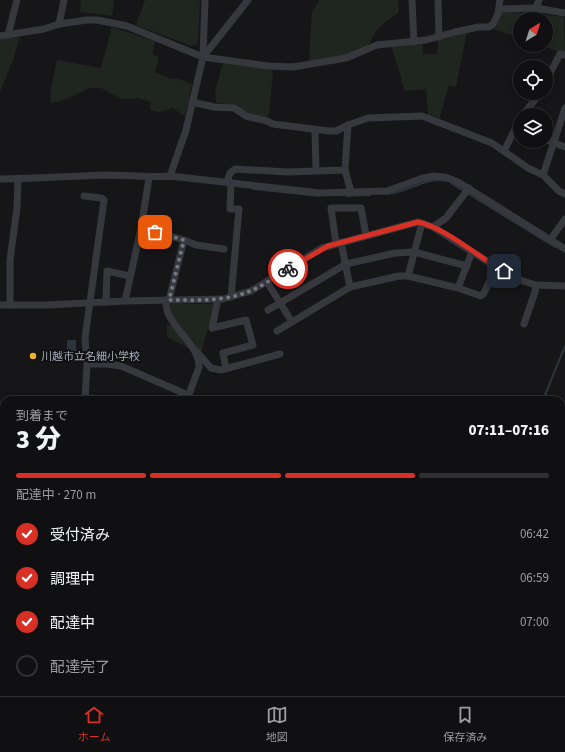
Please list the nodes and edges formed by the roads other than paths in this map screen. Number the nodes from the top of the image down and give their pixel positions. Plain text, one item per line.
1 (17, 0) edge
2 (64, 0) edge
3 (205, 0) edge
4 (248, 0) edge
5 (412, 0) edge
6 (438, 0) edge
7 (500, 0) edge
8 (539, 0) edge
9 (536, 8) junction
10 (499, 9) junction
11 (565, 13) edge
12 (59, 24) junction
13 (4, 35) edge
14 (439, 37) junction
15 (414, 42) junction
16 (565, 55) edge
17 (203, 57) junction
18 (553, 68) edge
19 (535, 100) edge
20 (192, 102) junction
21 (528, 108) edge
22 (565, 108) edge
23 (348, 125) junction
24 (315, 131) junction
25 (513, 133) edge
26 (553, 134) edge
27 (553, 142) edge
28 (565, 147) edge
29 (549, 148) edge
30 (504, 151) junction
31 (345, 170) junction
32 (316, 171) junction
33 (543, 175) junction
34 (170, 176) junction
35 (149, 178) junction
36 (0, 179) edge
37 (18, 179) junction
38 (229, 183) junction
39 (467, 190) junction
40 (351, 192) junction
41 (565, 192) edge
42 (84, 196) dead end
43 (565, 219) edge
44 (422, 223) junction
45 (433, 227) junction
46 (141, 228) junction
47 (366, 235) junction
48 (184, 240) junction
49 (550, 240) junction
50 (338, 243) junction
51 (224, 249) dead end
52 (565, 249) edge
53 (414, 252) junction
54 (472, 252) junction
55 (346, 264) junction
56 (467, 266) junction
57 (496, 267) junction
58 (130, 276) junction
59 (408, 276) junction
60 (267, 282) junction
61 (536, 284) junction
62 (565, 286) edge
63 (350, 287) junction
64 (458, 288) junction
65 (231, 297) junction
66 (218, 299) junction
67 (125, 300) junction
68 (168, 300) junction
69 (106, 302) junction
70 (91, 303) junction
71 (280, 303) junction
72 (0, 305) edge
73 (10, 305) junction
74 (268, 310) dead end
75 (292, 322) junction
76 (524, 324) dead end
77 (277, 331) dead end
78 (193, 347) junction
79 (280, 354) dead end
80 (87, 364) junction
81 (226, 368) junction
82 (85, 396) edge
83 (186, 396) edge
84 (188, 396) edge

1 - 13 street
2 - 12 street
3 - 17 street
4 - 17 street
5 - 15 street
6 - 14 street
7 - 10 street
8 - 9 street
9 - 10 street
9 - 11 street
10 - 14 street
12 - 13 street
12 - 17 street
14 - 15 street
15 - 17 street
16 - 18 street
17 - 20 street
19 - 21 street
20 - 24 street
20 - 34 street
22 - 26 street
23 - 24 street
23 - 30 street
23 - 31 street
24 - 32 street
25 - 30 street
27 - 28 street
29 - 33 street
30 - 33 street
31 - 32 street
31 - 40 street
32 - 38 street
33 - 41 street
34 - 35 street
34 - 38 street
35 - 37 street
35 - 46 street
36 - 37 street
37 - 73 street
38 - 40 street
38 - 65 street
39 - 40 street
39 - 45 street
39 - 49 street
42 - 70 street
43 - 49 street
44 - 45 street
44 - 47 street
44 - 53 street
45 - 54 street
46 - 48 street
46 - 58 street
47 - 50 street
47 - 50 street
48 - 51 street
48 - 68 street
49 - 52 street
50 - 55 street
50 - 60 street
53 - 55 street
53 - 56 street
53 - 59 street
54 - 56 street
54 - 57 street
55 - 63 street
55 - 71 street
56 - 64 street
57 - 61 street
57 - 64 street
58 - 67 street
58 - 69 street
59 - 63 street
59 - 64 street
60 - 65 street
60 - 71 street
61 - 62 street
61 - 76 street
63 - 75 street
65 - 66 street
66 - 68 street
66 - 81 street
67 - 68 street
67 - 69 street
68 - 78 street
69 - 70 street
70 - 73 street
70 - 80 street
71 - 74 street
71 - 75 street
72 - 73 street
75 - 77 street
78 - 81 street
78 - 84 street
79 - 81 street
80 - 82 street
80 - 83 street

